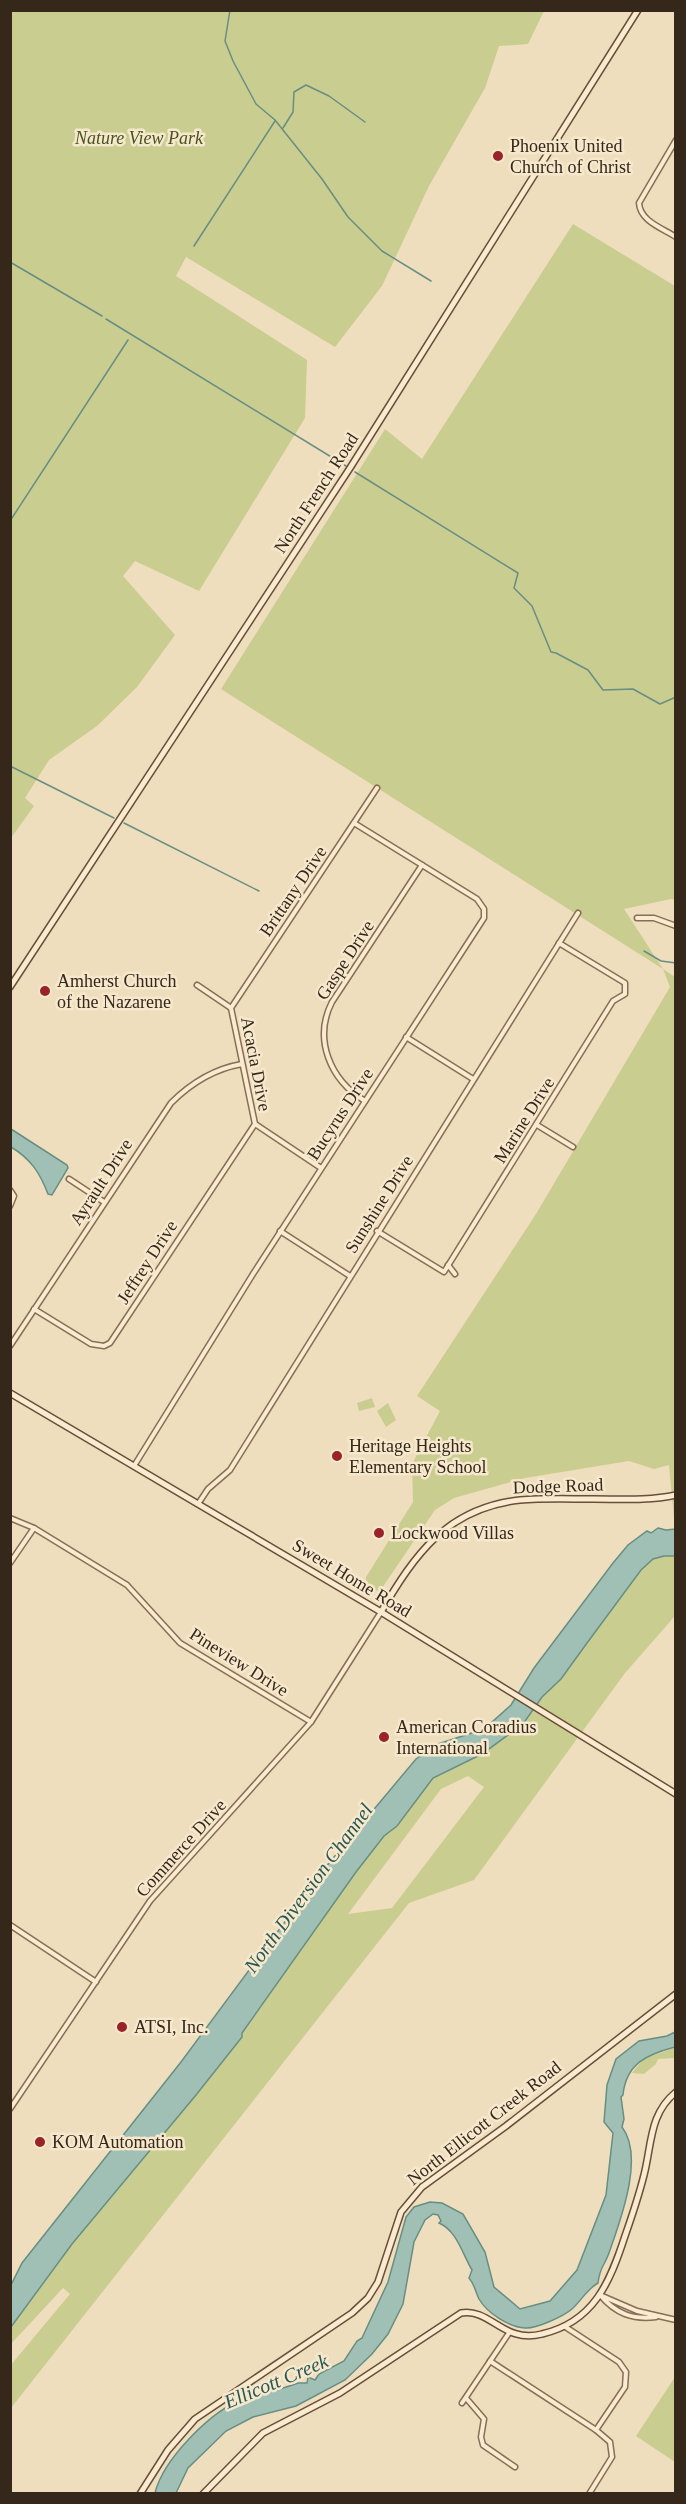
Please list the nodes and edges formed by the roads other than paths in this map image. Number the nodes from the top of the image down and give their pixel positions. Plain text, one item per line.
1 (638, 10) edge
2 (675, 140) edge
3 (675, 237) edge
4 (377, 788) dead end
5 (354, 823) junction
6 (422, 866) junction
7 (578, 913) dead end
8 (637, 918) dead end
9 (675, 926) edge
10 (559, 943) junction
11 (197, 985) dead end
12 (10, 987) edge
13 (231, 1008) junction
14 (406, 1037) junction
15 (242, 1064) junction
16 (473, 1079) junction
17 (365, 1101) junction
18 (255, 1124) junction
19 (537, 1125) junction
20 (573, 1147) dead end
21 (321, 1168) junction
22 (69, 1179) dead end
23 (10, 1190) edge
24 (104, 1202) junction
25 (10, 1206) edge
26 (280, 1231) junction
27 (377, 1231) junction
28 (448, 1265) junction
29 (455, 1274) dead end
30 (350, 1276) junction
31 (34, 1310) junction
32 (10, 1346) edge
33 (10, 1392) edge
34 (134, 1466) junction
35 (675, 1495) edge
36 (198, 1504) junction
37 (10, 1518) edge
38 (34, 1528) junction
39 (10, 1563) edge
40 (381, 1612) junction
41 (311, 1722) junction
42 (675, 1794) edge
43 (10, 1925) edge
44 (96, 1982) junction
45 (675, 1994) edge
46 (675, 2092) edge
47 (10, 2109) edge
48 (600, 2295) junction
49 (656, 2317) junction
50 (675, 2320) edge
51 (564, 2326) junction
52 (509, 2333) junction
53 (490, 2361) junction
54 (466, 2398) junction
55 (462, 2403) dead end
56 (596, 2430) junction
57 (515, 2467) dead end
58 (140, 2493) edge
59 (203, 2493) edge
60 (589, 2493) edge

1 - 12 main road, North French Road
2 - 3 street
4 - 5 street, Brittany Drive
5 - 6 street, Bucyrus Drive
5 - 13 street, Brittany Drive
6 - 14 street, Bucyrus Drive
6 - 17 street, Gaspe Drive
7 - 10 street, Sunshine Drive
8 - 9 street
10 - 16 street, Sunshine Drive
10 - 19 street, Marine Drive
11 - 13 street, Acacia Drive
13 - 15 street, Acacia Drive
14 - 16 street
14 - 17 street, Bucyrus Drive
15 - 18 street, Acacia Drive
15 - 24 street, Ayrault Drive
16 - 27 street, Sunshine Drive
17 - 21 street, Bucyrus Drive
18 - 21 street, Acacia Drive
18 - 31 street, Jeffrey Drive
19 - 20 street
19 - 28 street, Marine Drive
21 - 26 street, Bucyrus Drive
22 - 24 street
23 - 25 street
24 - 31 street, Ayrault Drive
26 - 30 street
26 - 34 street, Bucyrus Drive
27 - 28 street
27 - 30 street, Sunshine Drive
28 - 29 street
30 - 36 street, Sunshine Drive
31 - 32 street, Ayrault Drive
33 - 34 main road, Sweet Home Road
34 - 36 main road, Sweet Home Road
35 - 40 main road, Dodge Road
36 - 40 main road, Sweet Home Road
37 - 38 street, Pineview Drive
38 - 39 street
38 - 41 street, Pineview Drive
40 - 41 street, Commerce Drive
40 - 42 main road, Sweet Home Road
41 - 44 street, Commerce Drive
43 - 44 street
44 - 47 street, Commerce Drive
45 - 58 main road, North Ellicott Creek Road
46 - 48 main road
48 - 49 street
48 - 49 street
48 - 51 main road
49 - 50 street
51 - 52 main road
51 - 56 street
52 - 53 street
52 - 59 main road
53 - 54 street
53 - 56 street
54 - 55 street
54 - 57 street
56 - 60 street

